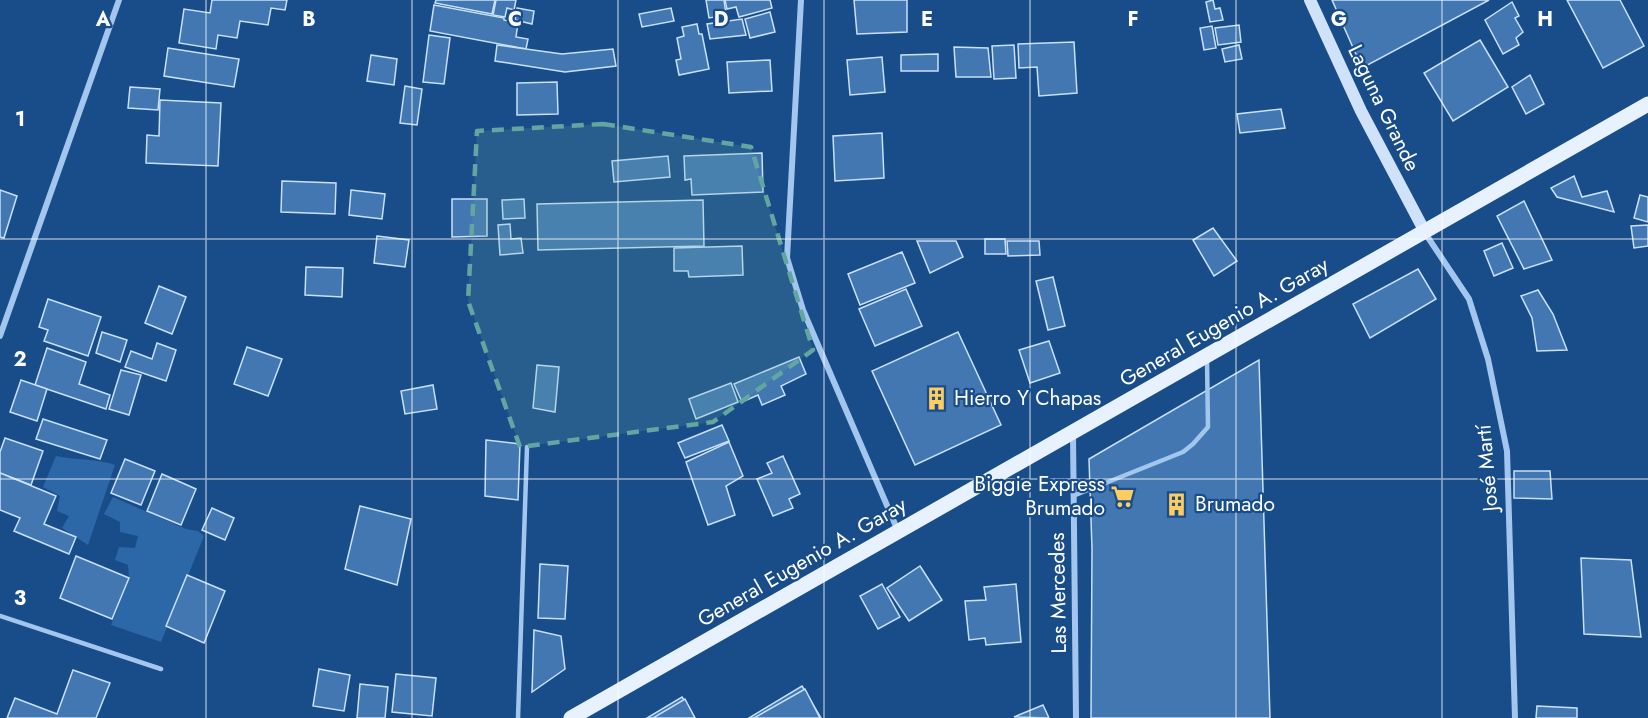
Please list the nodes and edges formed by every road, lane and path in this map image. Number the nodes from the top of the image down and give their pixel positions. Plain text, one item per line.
1 (119, 0) edge
2 (801, 0) edge
3 (1310, 0) edge
4 (1648, 104) edge
5 (1425, 232) junction
6 (0, 336) edge
7 (1207, 356) junction
8 (1073, 432) junction
9 (527, 447) dead end
10 (1073, 496) junction
11 (898, 531) junction
12 (0, 616) edge
13 (161, 669) dead end
14 (518, 718) edge
15 (571, 718) edge
16 (1076, 718) edge
17 (1515, 718) edge

1 - 6 street
2 - 11 street
3 - 5 main road, Laguna Grande
4 - 5 main road, General Eugenio A. Garay
5 - 7 main road, General Eugenio A. Garay
5 - 17 street, José Martí
7 - 8 main road, General Eugenio A. Garay
7 - 10 lane
8 - 10 street, Las Mercedes
8 - 11 main road, General Eugenio A. Garay
9 - 14 lane
10 - 16 street, Las Mercedes
11 - 15 main road, General Eugenio A. Garay
12 - 13 lane

